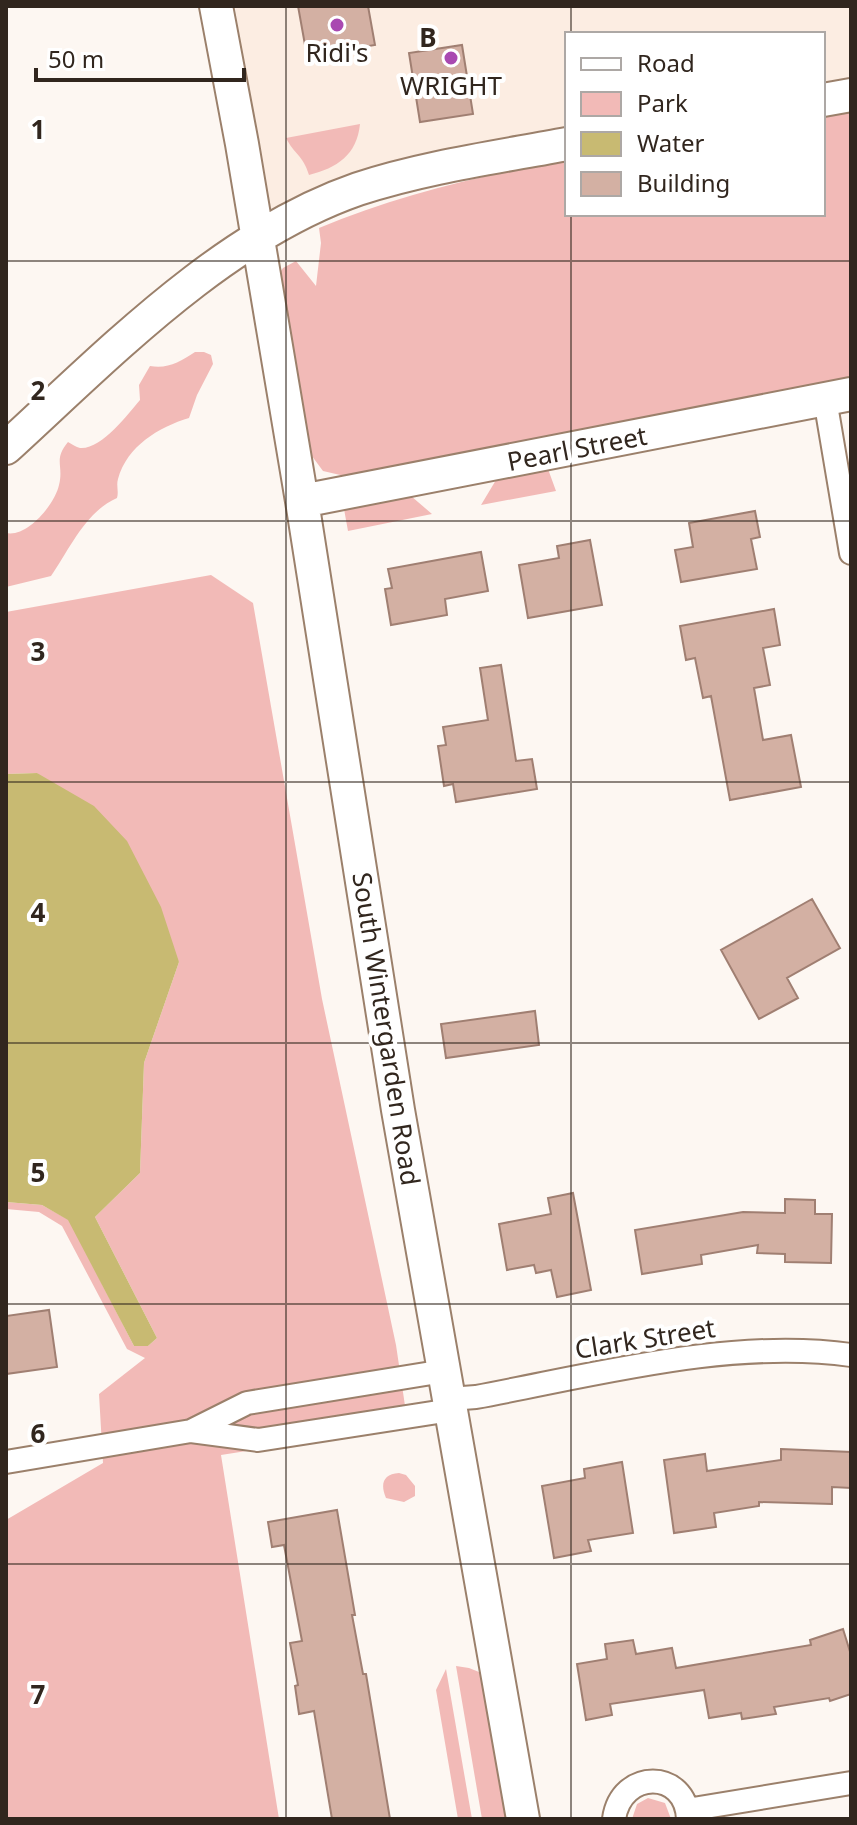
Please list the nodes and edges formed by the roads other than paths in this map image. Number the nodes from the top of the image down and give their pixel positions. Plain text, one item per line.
1 (216, 6) edge
2 (851, 95) edge
3 (825, 100) edge
4 (565, 144) edge
5 (257, 238) junction
6 (838, 397) edge
7 (6, 448) edge
8 (302, 501) junction
9 (851, 553) edge
10 (851, 1355) edge
11 (448, 1393) junction
12 (191, 1431) junction
13 (6, 1462) edge
14 (851, 1783) edge
15 (688, 1815) edge
16 (523, 1819) edge
17 (614, 1819) edge

1 - 5 street, South Wintergarden Road
2 - 3 street
4 - 5 street
5 - 7 street
5 - 8 street, South Wintergarden Road
6 - 8 street, Pearl Street
6 - 9 street
8 - 11 street, South Wintergarden Road
10 - 11 street, Clark Street
11 - 12 street
11 - 12 street
11 - 16 street, South Wintergarden Road
12 - 13 street
14 - 15 street
15 - 17 street

